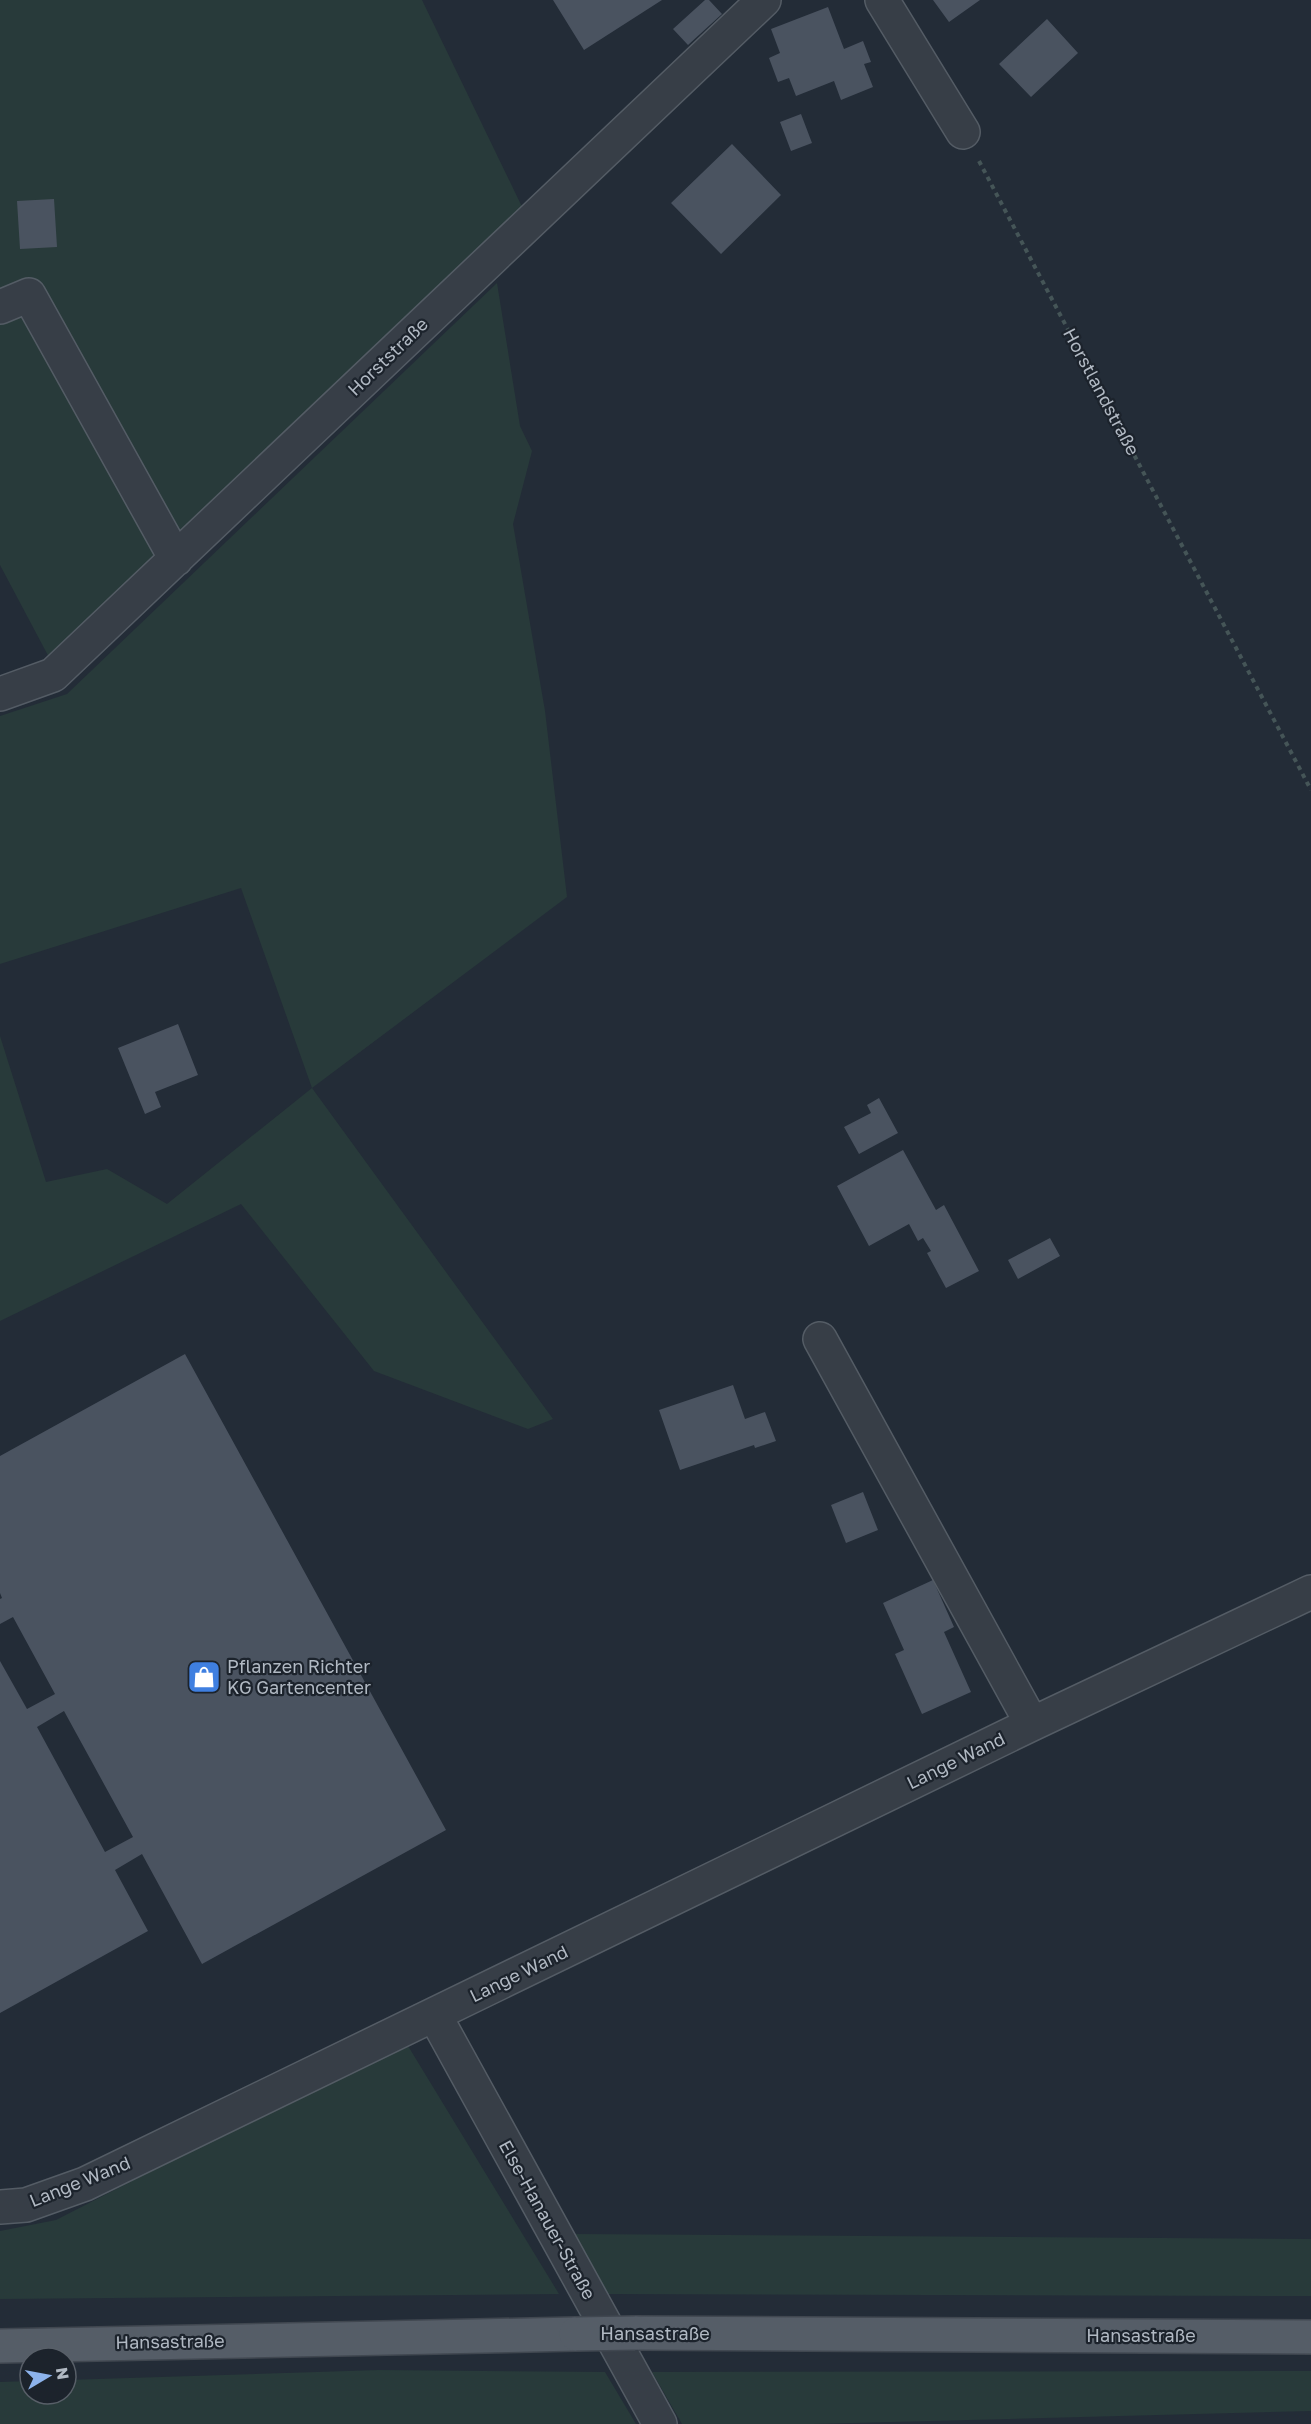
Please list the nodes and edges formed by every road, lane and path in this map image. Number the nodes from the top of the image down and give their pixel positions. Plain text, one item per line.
1 (764, 0) edge
2 (882, 0) edge
3 (963, 132) joint
4 (0, 307) edge
5 (176, 558) junction
6 (0, 694) edge
7 (1311, 790) edge
8 (820, 1339) dead end
9 (1311, 1592) edge
10 (1032, 1724) junction
11 (435, 2016) junction
12 (0, 2207) edge
13 (1311, 2337) edge
14 (0, 2346) edge
15 (660, 2424) edge

1 - 5 street, Horststraße
2 - 3 street
3 - 7 path, Horstlandstraße
4 - 5 street
5 - 6 street, Horststraße
8 - 10 street
9 - 10 street, Lange Wand
10 - 11 street, Lange Wand
11 - 12 street, Lange Wand
11 - 15 street, Else-Hanauer-Straße
13 - 14 main road, Hansastraße, bridge

